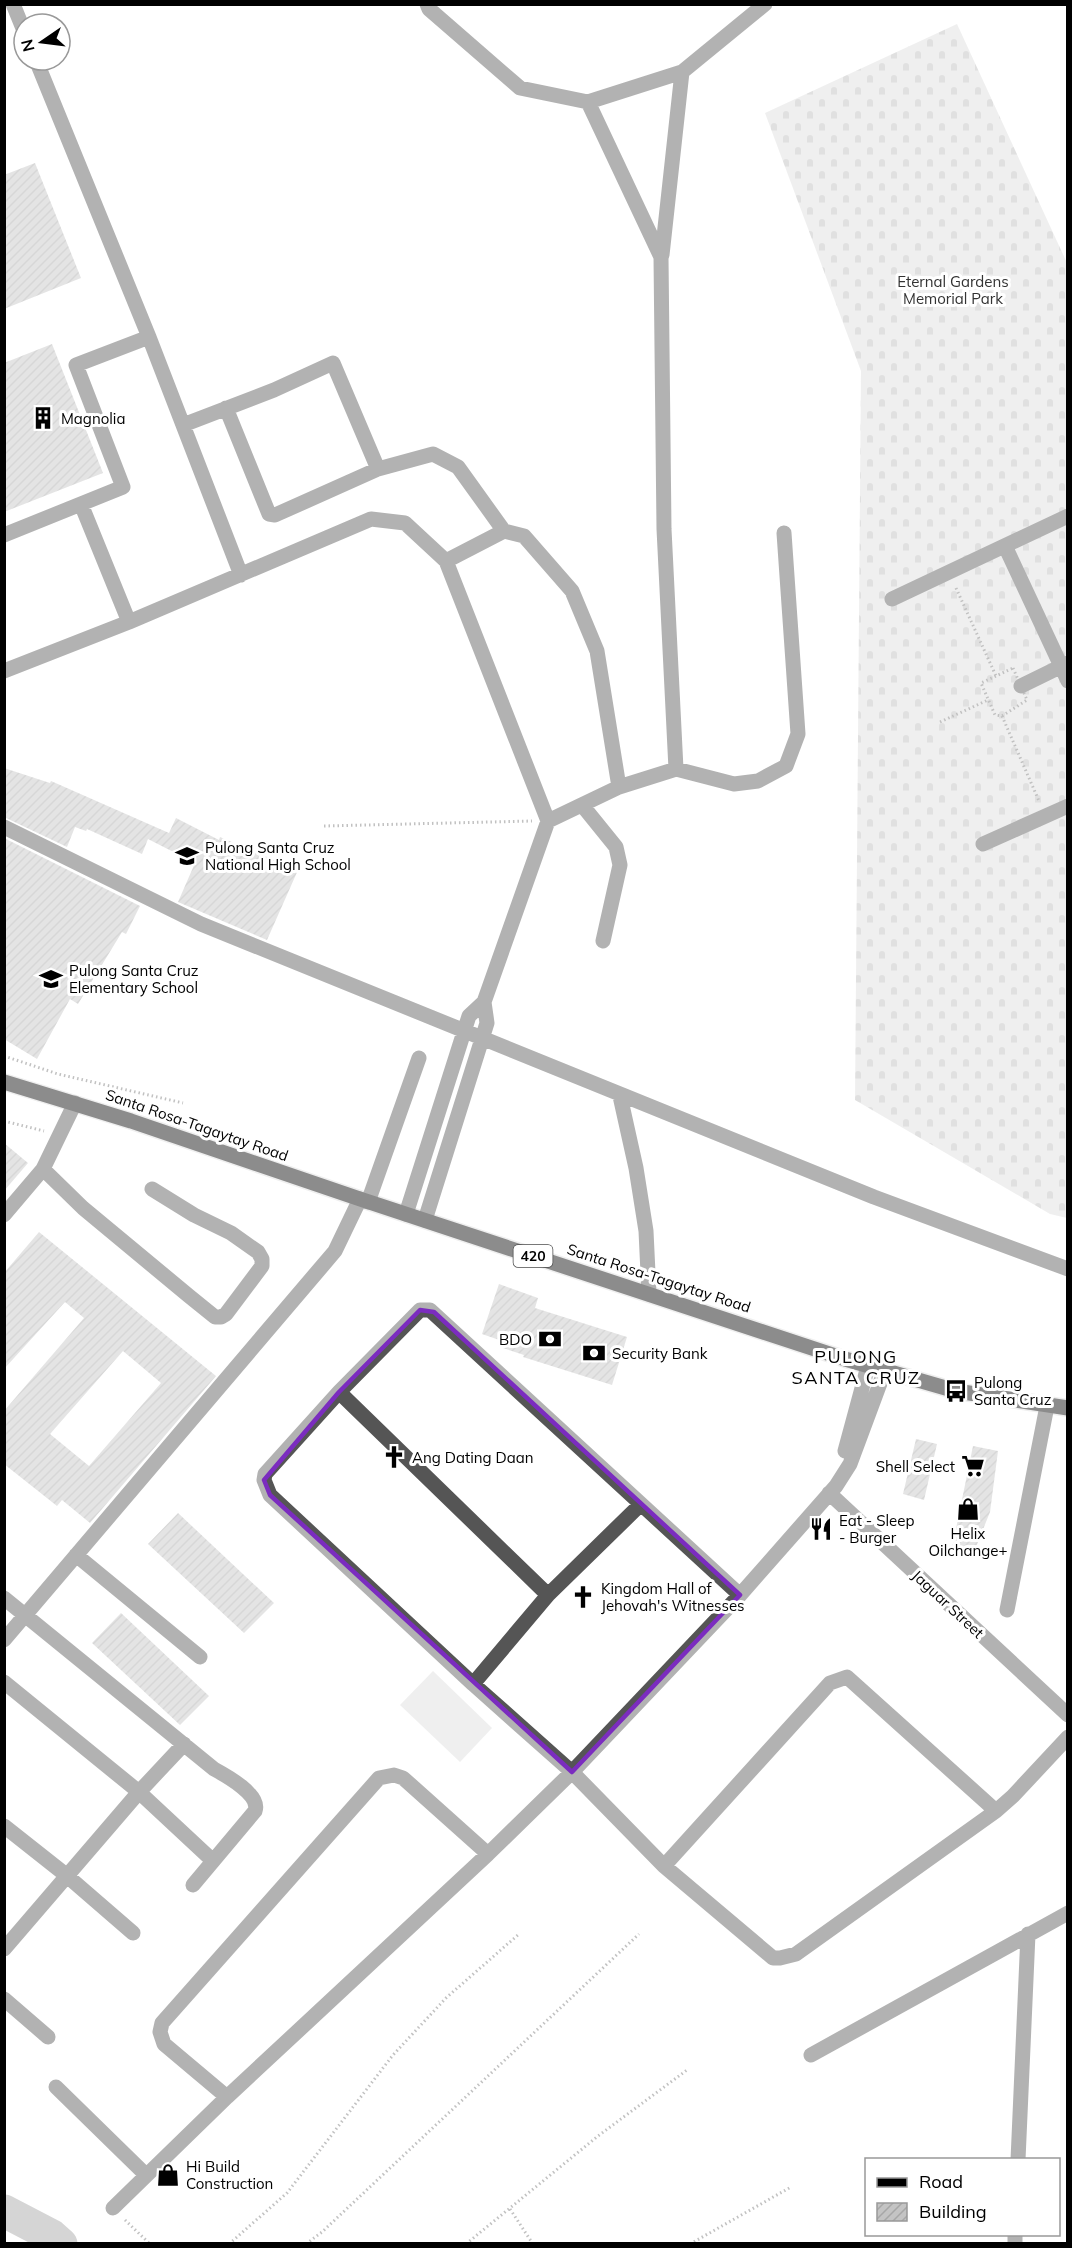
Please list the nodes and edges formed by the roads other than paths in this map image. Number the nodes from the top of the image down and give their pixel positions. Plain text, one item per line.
1 (427, 4) edge
2 (765, 4) edge
3 (41, 72) edge
4 (682, 72) junction
5 (588, 102) junction
6 (661, 257) junction
7 (148, 337) junction
8 (226, 408) junction
9 (183, 425) junction
10 (378, 469) junction
11 (81, 504) junction
12 (1068, 516) edge
13 (504, 531) junction
14 (784, 533) dead end
15 (4, 535) edge
16 (1005, 546) junction
17 (446, 561) junction
18 (241, 575) junction
19 (892, 598) dead end
20 (129, 622) junction
21 (1064, 664) edge
22 (4, 672) edge
23 (1068, 681) edge
24 (1021, 686) dead end
25 (676, 769) junction
26 (619, 787) junction
27 (582, 805) junction
28 (1067, 809) edge
29 (548, 821) junction
30 (4, 827) edge
31 (983, 844) dead end
32 (603, 941) dead end
33 (484, 1002) junction
34 (464, 1030) junction
35 (483, 1039) junction
36 (418, 1058) dead end
37 (4, 1082) edge
38 (620, 1096) junction
39 (75, 1103) junction
40 (43, 1169) junction
41 (152, 1189) dead end
42 (364, 1200) junction
43 (406, 1214) junction
44 (4, 1215) edge
45 (425, 1221) junction
46 (1068, 1269) edge
47 (649, 1294) junction
48 (868, 1366) junction
49 (885, 1370) junction
50 (339, 1392) junction
51 (1047, 1406) junction
52 (1068, 1408) edge
53 (840, 1477) junction
54 (830, 1493) junction
55 (641, 1504) junction
56 (76, 1555) junction
57 (548, 1595) junction
58 (740, 1595) junction
59 (4, 1598) edge
60 (1008, 1610) dead end
61 (24, 1616) junction
62 (4, 1640) edge
63 (200, 1657) dead end
64 (4, 1682) edge
65 (473, 1684) junction
66 (1068, 1715) edge
67 (1068, 1737) edge
68 (184, 1744) junction
69 (572, 1772) junction
70 (139, 1792) junction
71 (996, 1811) junction
72 (4, 1826) edge
73 (488, 1854) junction
74 (212, 1860) junction
75 (664, 1866) junction
76 (66, 1875) junction
77 (193, 1885) dead end
78 (1068, 1912) edge
79 (133, 1933) dead end
80 (1028, 1934) junction
81 (4, 1949) edge
82 (4, 1999) edge
83 (48, 2037) dead end
84 (811, 2055) dead end
85 (56, 2087) dead end
86 (227, 2097) junction
87 (1018, 2158) edge
88 (146, 2175) junction
89 (113, 2208) road end

1 - 5 street
2 - 4 street
3 - 7 street
4 - 5 street
4 - 6 street
5 - 6 street
6 - 25 street
7 - 9 street
7 - 11 street
8 - 9 street
8 - 10 street
8 - 10 street
9 - 18 street
10 - 13 street
11 - 15 street
11 - 20 street
12 - 16 street
13 - 17 street
13 - 26 street
14 - 25 street
16 - 19 street
16 - 21 street
17 - 18 street
17 - 29 street
18 - 20 street
20 - 22 street
21 - 23 street
21 - 24 street
25 - 26 street
26 - 27 street
27 - 29 street
27 - 32 street
28 - 31 street
29 - 33 street
30 - 34 street
33 - 34 street
33 - 35 street
34 - 35 street
34 - 43 street
35 - 38 street
35 - 45 street
36 - 42 street
37 - 39 main road, Santa Rosa-Tagaytay Road / 420
38 - 46 street
38 - 47 street
39 - 40 street
39 - 42 main road, Santa Rosa-Tagaytay Road / 420
40 - 41 street
40 - 44 street
42 - 43 main road, Santa Rosa-Tagaytay Road / 420
42 - 56 street
43 - 45 main road, Santa Rosa-Tagaytay Road / 420
45 - 47 main road, Santa Rosa-Tagaytay Road / 420
47 - 48 main road, Santa Rosa-Tagaytay Road / 420
48 - 49 main road, Santa Rosa-Tagaytay Road / 420
48 - 53 street
49 - 51 main road, Santa Rosa-Tagaytay Road / 420
49 - 53 street
50 - 55 street
50 - 57 street
50 - 65 street
51 - 52 main road, Santa Rosa-Tagaytay Road / 420
51 - 60 street
53 - 54 street
54 - 58 street
54 - 66 street, Jaguar Street
55 - 57 street
55 - 58 street
56 - 61 street
56 - 63 street
57 - 65 street
58 - 69 street
59 - 61 street
61 - 62 street
61 - 68 street
64 - 70 street
65 - 69 street
67 - 71 street
68 - 70 street
68 - 74 street
69 - 73 street
69 - 75 street
70 - 74 street
70 - 76 street
71 - 75 street
71 - 75 street
72 - 76 street
73 - 86 street
73 - 86 street
74 - 77 street
76 - 79 street
76 - 81 street
78 - 80 street
80 - 84 street
80 - 87 street
82 - 83 street
85 - 88 street
86 - 88 street
88 - 89 street

